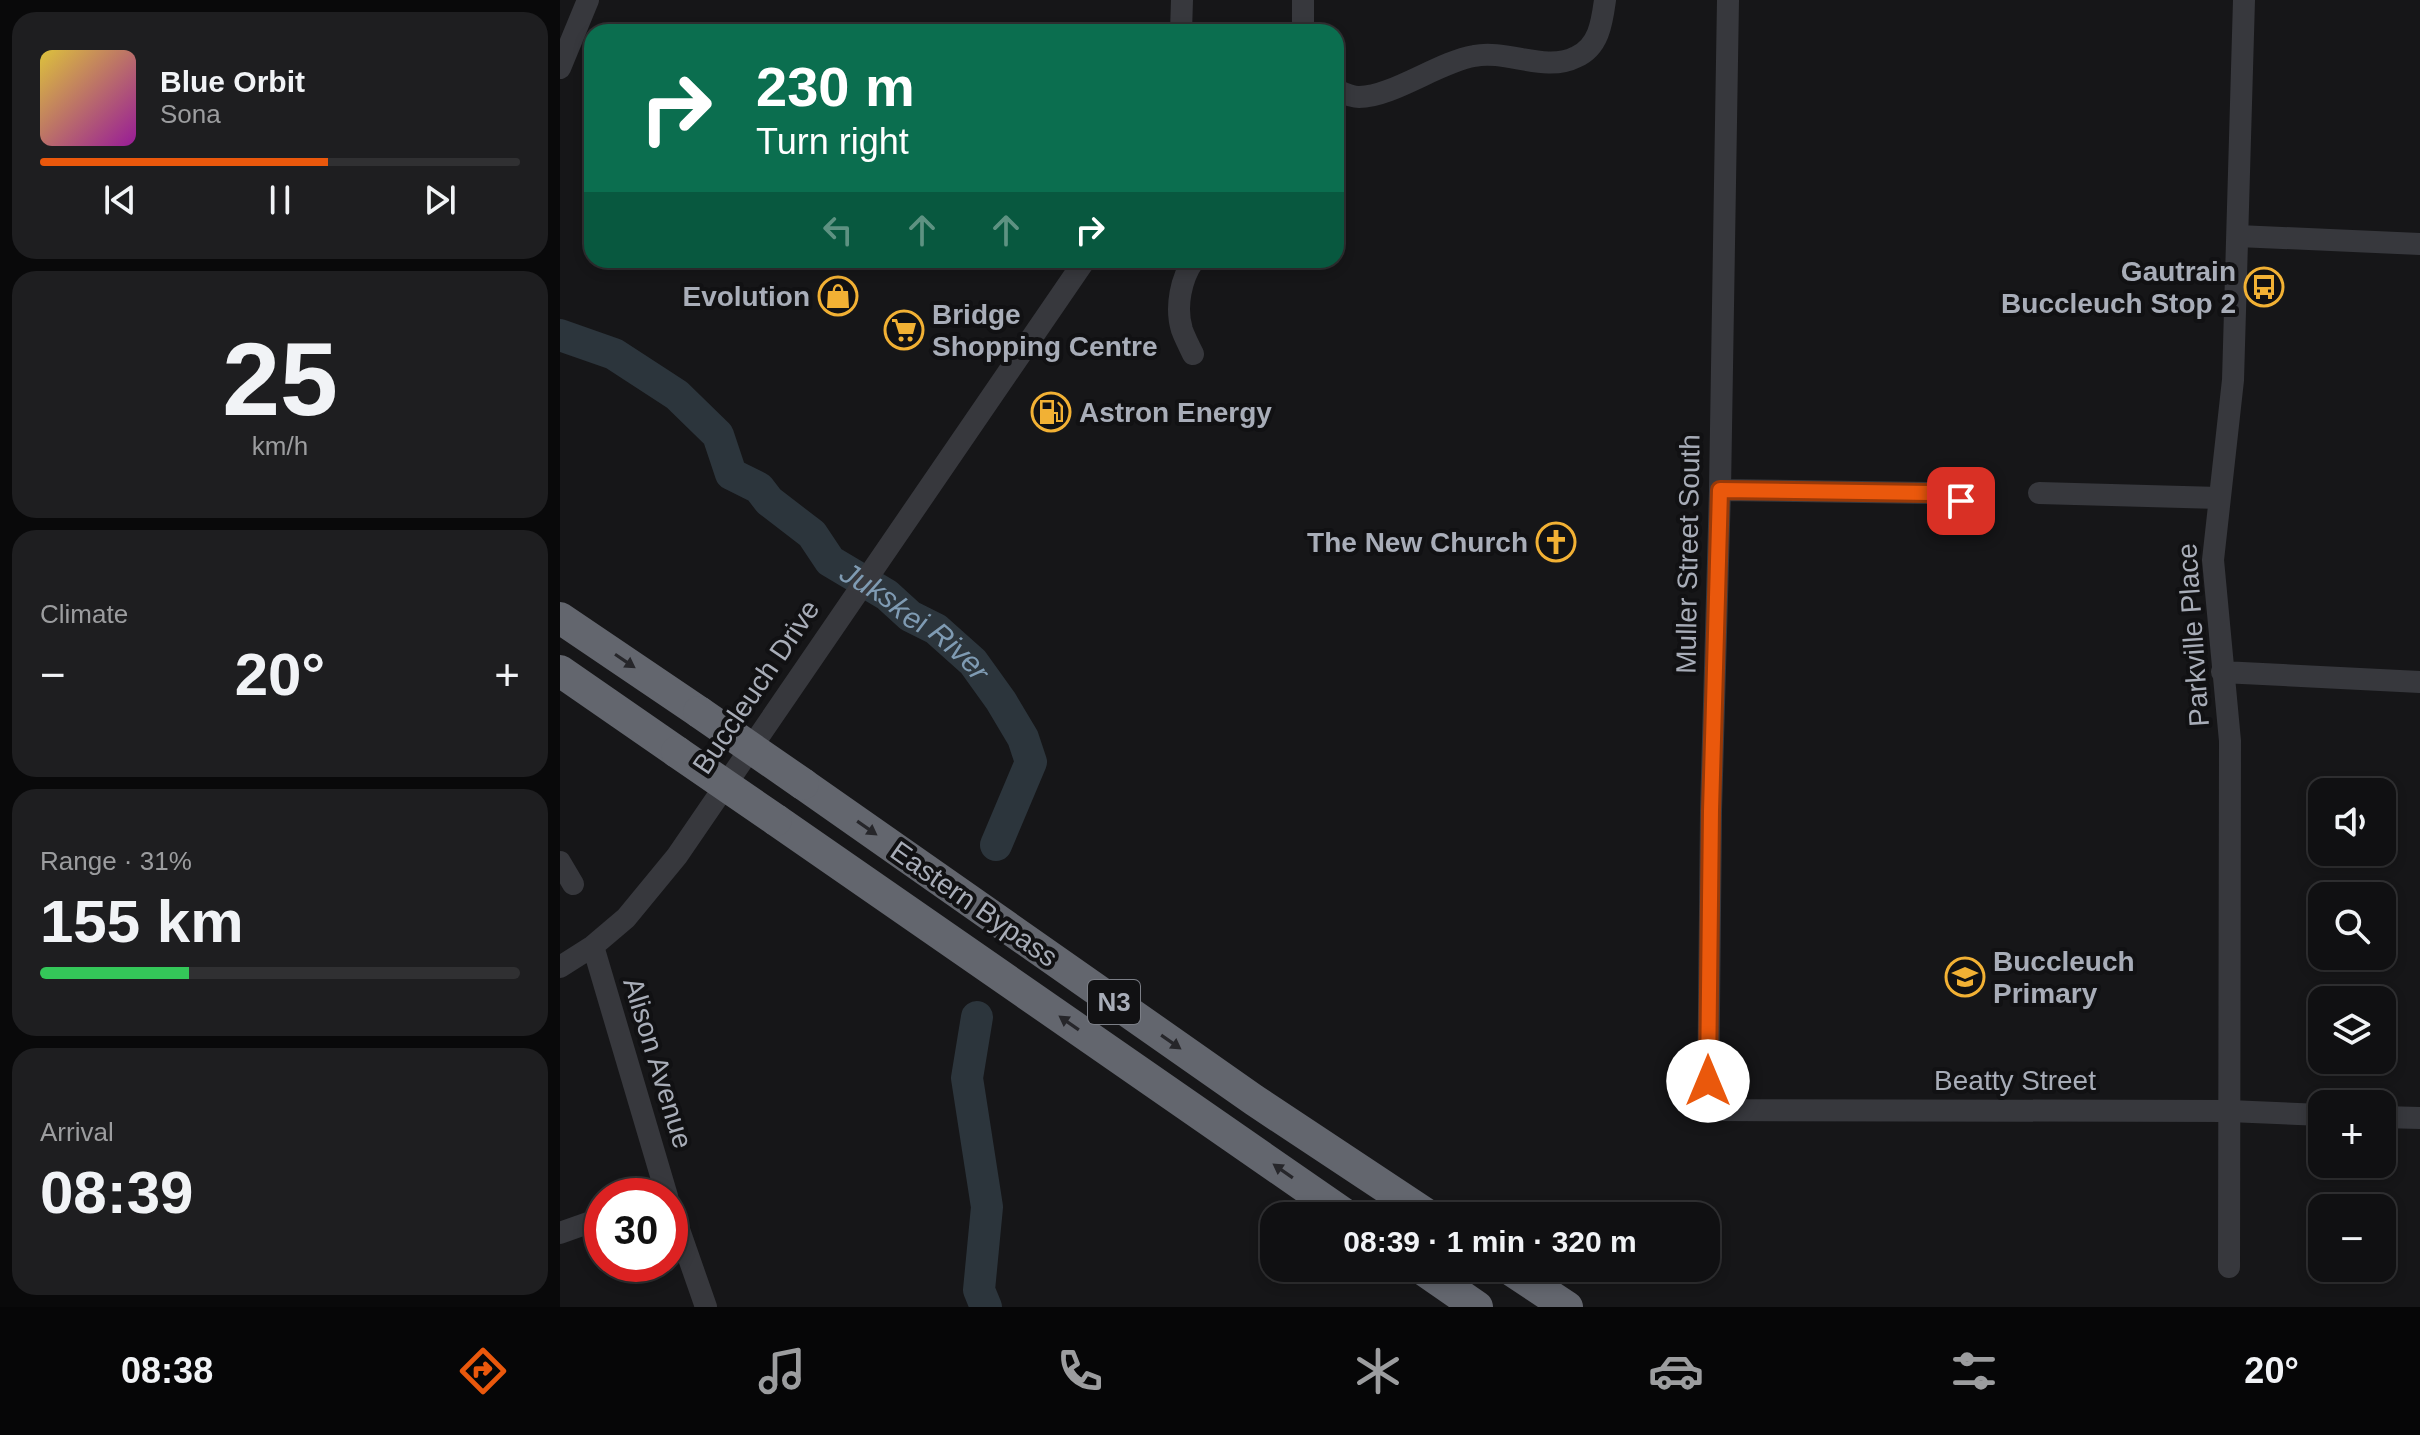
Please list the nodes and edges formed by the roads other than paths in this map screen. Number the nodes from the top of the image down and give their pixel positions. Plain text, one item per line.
1 (588, 0) edge
2 (1182, 0) edge
3 (1303, 0) edge
4 (1605, 0) edge
5 (1728, 0) edge
6 (2244, 0) edge
7 (1181, 24) edge
8 (1303, 24) edge
9 (560, 68) edge
10 (1344, 93) edge
11 (2238, 236) junction
12 (2420, 244) edge
13 (1079, 268) edge
14 (1188, 268) edge
15 (1193, 354) dead end
16 (1720, 490) junction
17 (2039, 493) dead end
18 (2219, 498) junction
19 (1961, 501) dead end
20 (560, 618) edge
21 (560, 671) edge
22 (2222, 672) junction
23 (2420, 682) edge
24 (560, 862) edge
25 (573, 884) dead end
26 (593, 946) junction
27 (560, 967) edge
28 (1708, 1110) joint
29 (2229, 1111) junction
30 (2308, 1114) edge
31 (2396, 1117) edge
32 (2420, 1118) edge
33 (661, 1178) edge
34 (1327, 1202) edge
35 (1408, 1202) edge
36 (584, 1224) edge
37 (560, 1233) edge
38 (688, 1257) edge
39 (2229, 1267) dead end
40 (1441, 1282) edge
41 (1529, 1282) edge
42 (706, 1307) edge
43 (1477, 1307) edge
44 (1567, 1307) edge

1 - 9 street
2 - 7 street
3 - 8 street
4 - 10 street
5 - 16 street, Muller Street South
6 - 11 street, Parkville Place
11 - 12 street
11 - 18 street, Parkville Place
13 - 26 street, Buccleuch Drive
14 - 15 street
16 - 19 street
16 - 28 street, Muller Street South
17 - 18 street
18 - 22 street, Parkville Place
20 -> 35 highway, Eastern Bypass / N3, bridge
34 -> 21 highway, Eastern Bypass / N3, bridge
22 - 23 street
22 - 29 street, Parkville Place
24 - 25 street
26 - 27 street, Buccleuch Drive
26 - 33 street, Alison Avenue
28 - 29 street, Beatty Street
29 - 30 street, Beatty Street
29 - 39 street, Parkville Place
31 - 32 street
36 - 37 street
38 - 42 street, Alison Avenue
40 - 43 highway
41 - 44 highway

